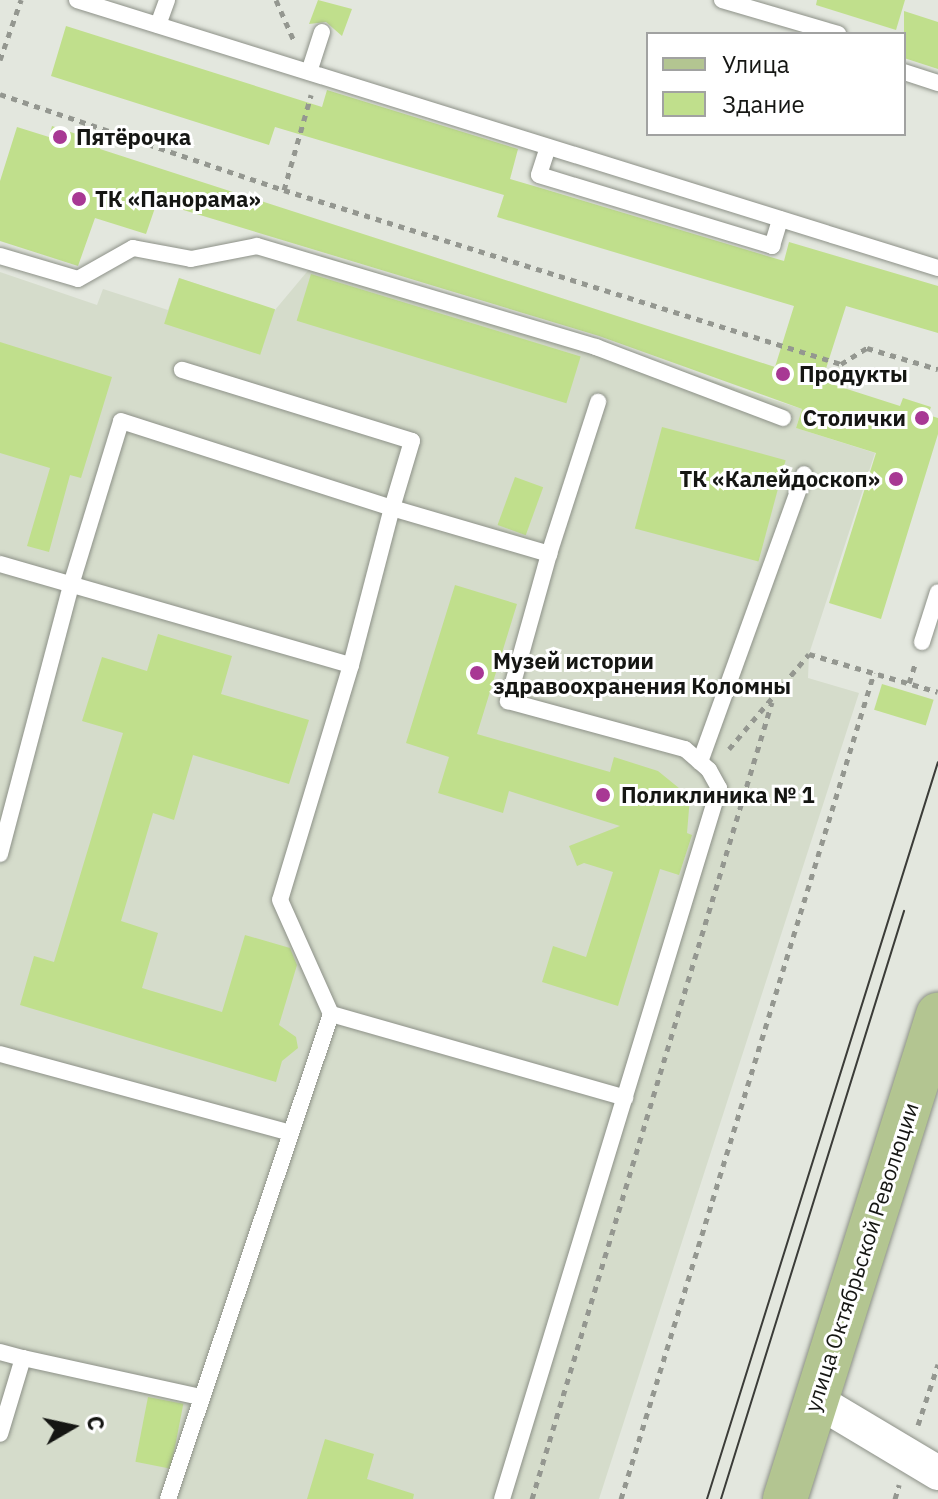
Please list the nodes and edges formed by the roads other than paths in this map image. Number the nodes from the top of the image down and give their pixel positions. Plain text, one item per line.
1 (77, 0) edge
2 (167, 0) edge
3 (722, 0) edge
4 (158, 25) junction
5 (322, 32) dead end
6 (831, 32) edge
7 (906, 73) edge
8 (313, 74) junction
9 (938, 83) edge
10 (548, 147) junction
11 (780, 219) junction
12 (0, 256) edge
13 (938, 268) edge
14 (182, 370) dead end
15 (598, 402) dead end
16 (783, 418) dead end
17 (804, 474) dead end
18 (392, 508) junction
19 (549, 554) junction
20 (0, 564) edge
21 (71, 585) junction
22 (938, 592) edge
23 (922, 642) dead end
24 (351, 665) junction
25 (705, 766) junction
26 (0, 854) edge
27 (331, 1014) junction
28 (938, 1015) edge
29 (0, 1054) edge
30 (625, 1098) junction
31 (290, 1133) junction
32 (0, 1352) edge
33 (23, 1358) junction
34 (201, 1397) junction
35 (816, 1400) junction
36 (0, 1434) edge
37 (938, 1473) edge
38 (168, 1499) edge
39 (502, 1499) edge
40 (785, 1499) edge

1 - 4 lane
2 - 4 lane
3 - 6 lane
4 - 8 lane
5 - 8 lane
7 - 9 lane
8 - 10 lane
10 - 11 lane
10 - 11 lane
11 - 13 lane
12 - 16 lane
14 - 18 lane
15 - 19 lane
17 - 25 lane
18 - 19 lane
18 - 21 lane
18 - 24 lane
19 - 25 lane
20 - 21 lane
21 - 24 lane
21 - 26 lane
22 - 23 lane
24 - 27 lane
25 - 30 lane
27 - 30 lane
27 - 31 lane
28 - 35 main road, улица Октябрьской Революции
29 - 31 lane
30 - 39 lane
31 - 34 lane
32 - 33 lane
33 - 34 lane
33 - 36 lane
34 - 38 lane
35 - 37 street
35 - 40 main road, улица Октябрьской Революции

